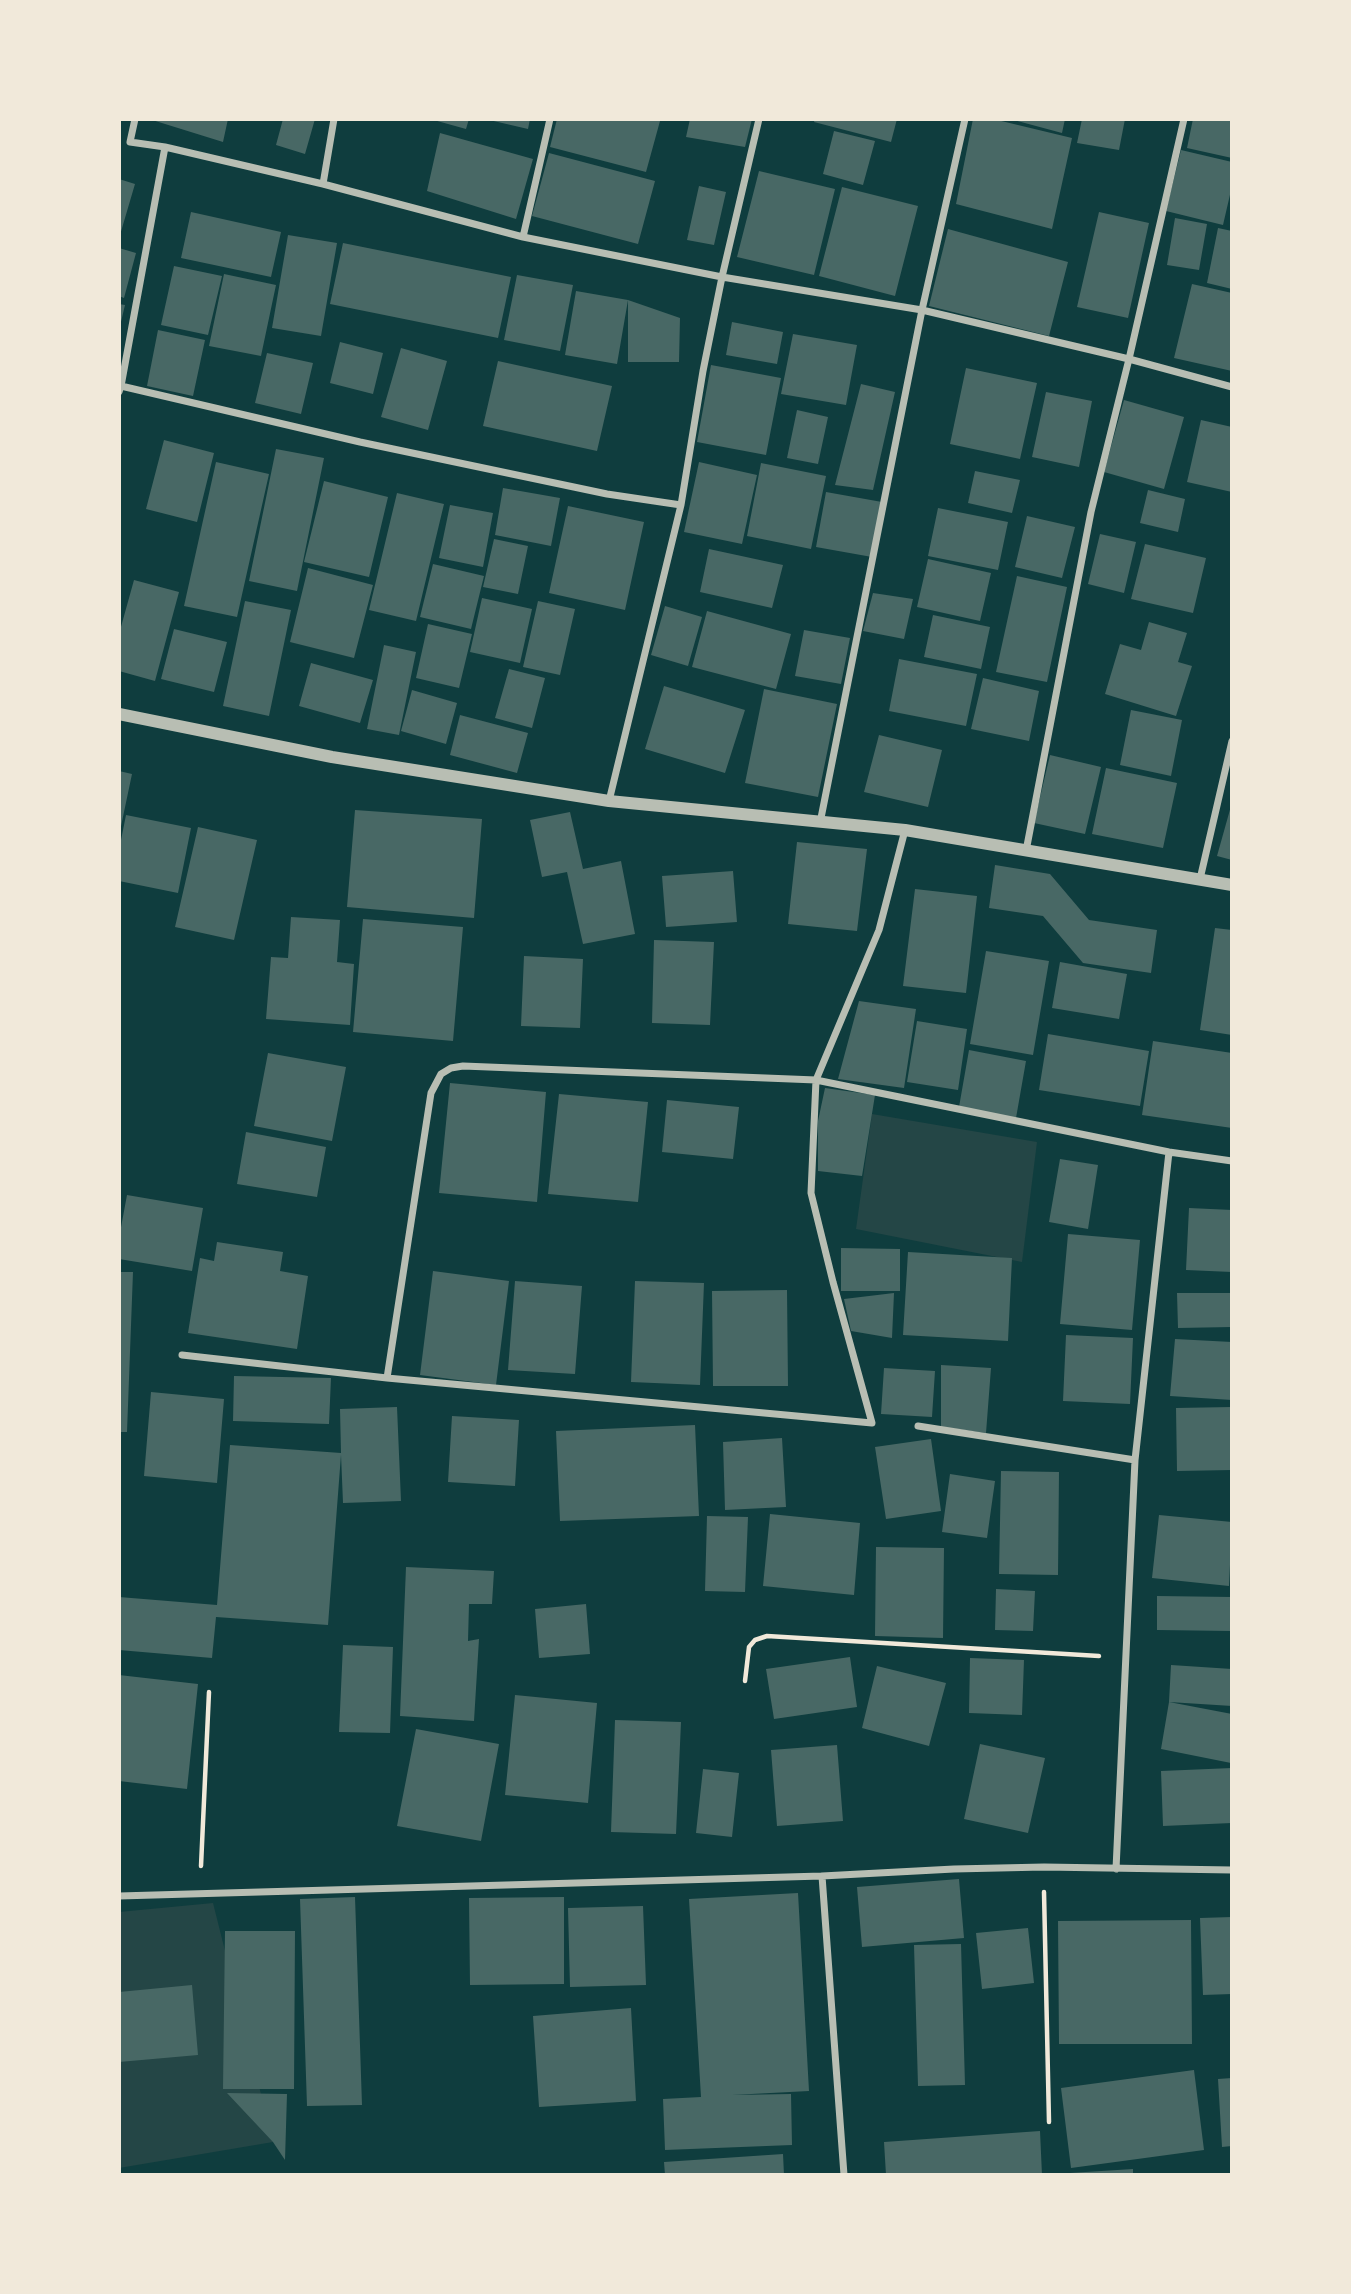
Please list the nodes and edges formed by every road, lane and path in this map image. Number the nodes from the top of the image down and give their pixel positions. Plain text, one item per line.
1 (135, 119) edge
2 (334, 119) edge
3 (550, 119) edge
4 (759, 119) edge
5 (965, 119) edge
6 (1184, 119) edge
7 (119, 139) edge
8 (130, 142) junction
9 (165, 147) junction
10 (323, 184) junction
11 (523, 237) junction
12 (722, 276) junction
13 (922, 310) junction
14 (1129, 359) junction
15 (1232, 387) edge
16 (120, 389) edge
17 (681, 505) junction
18 (119, 714) edge
19 (1232, 741) edge
20 (609, 801) junction
21 (820, 823) junction
22 (905, 830) junction
23 (1026, 852) junction
24 (1200, 879) junction
25 (1232, 885) edge
26 (816, 1080) junction
27 (1169, 1152) junction
28 (1232, 1161) edge
29 (182, 1355) dead end
30 (387, 1378) junction
31 (918, 1426) dead end
32 (1135, 1460) junction
33 (1126, 1658) junction
34 (745, 1681) dead end
35 (209, 1692) dead end
36 (1044, 1867) junction
37 (1116, 1869) junction
38 (1232, 1870) edge
39 (822, 1876) junction
40 (200, 1893) junction
41 (119, 1896) edge
42 (1049, 2122) dead end
43 (844, 2175) edge

1 - 8 street
2 - 10 street
3 - 11 street
4 - 12 street
5 - 13 street
6 - 14 street
7 - 8 street
8 - 9 street
9 - 10 street
9 - 16 street
10 - 11 street
11 - 12 street
12 - 13 street
12 - 17 street
13 - 14 street
13 - 21 street
14 - 15 street
14 - 23 street
16 - 17 street
17 - 20 street
18 - 20 street
19 - 24 street
20 - 21 street
21 - 22 street
22 - 23 street
22 - 26 street
23 - 24 street
24 - 25 street
26 - 27 street
26 - 30 street
26 - 30 street
27 - 28 street
27 - 32 street
29 - 30 street
31 - 32 street
32 - 33 street
33 - 34 path
33 - 37 street
35 - 40 path
36 - 37 street
36 - 39 street
36 - 42 path
37 - 38 street
39 - 40 street
39 - 43 street
40 - 41 street

